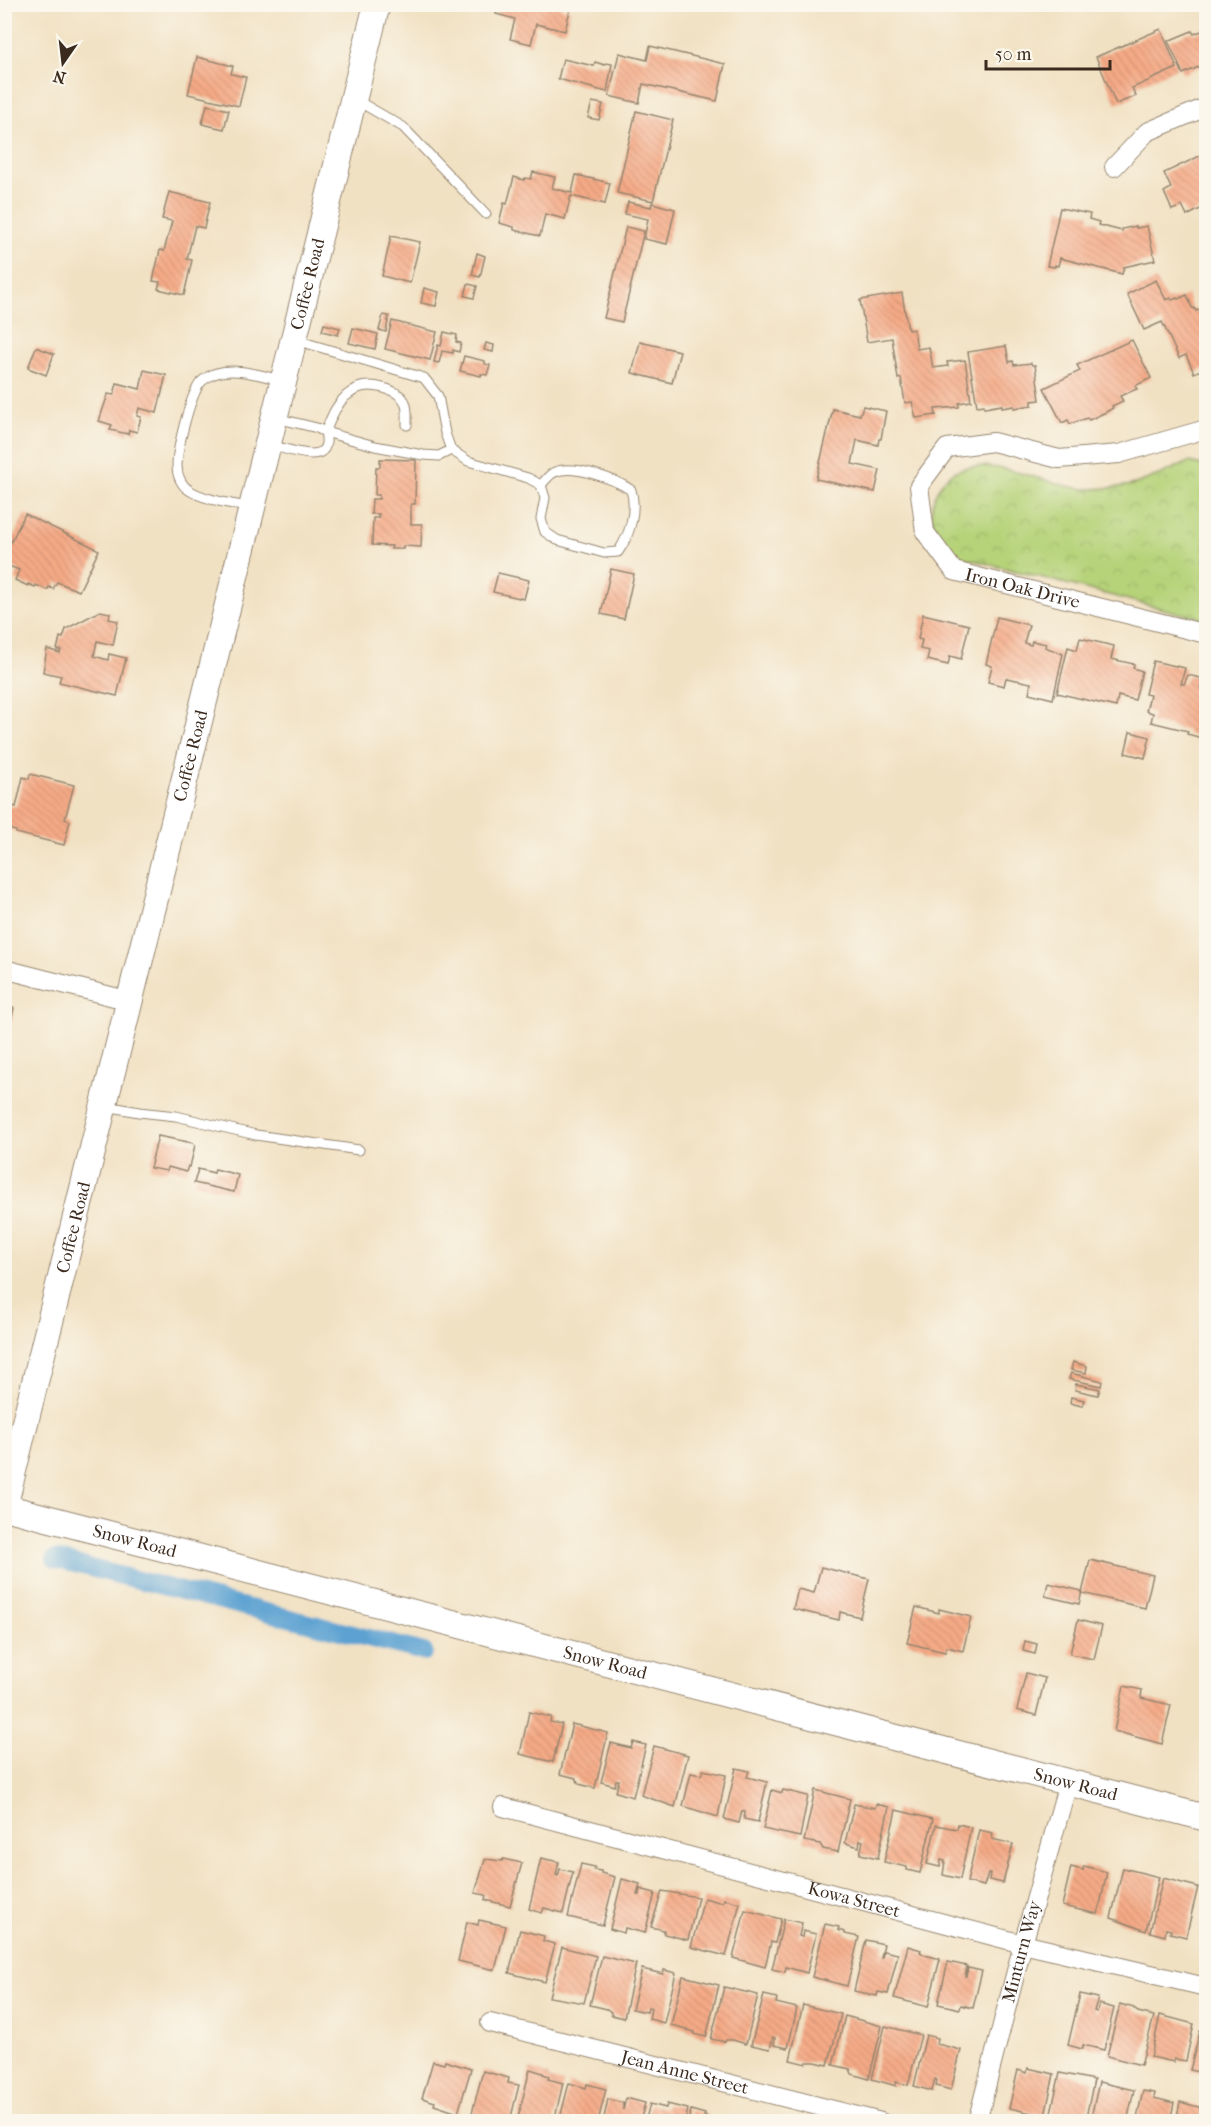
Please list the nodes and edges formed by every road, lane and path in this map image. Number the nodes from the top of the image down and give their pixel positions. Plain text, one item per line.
1 (377, 4) edge
2 (354, 99) junction
3 (1206, 107) edge
4 (1114, 167) dead end
5 (486, 214) dead end
6 (294, 340) junction
7 (284, 380) junction
8 (274, 418) junction
9 (407, 425) dead end
10 (325, 432) junction
11 (1206, 432) edge
12 (268, 444) junction
13 (452, 450) junction
14 (541, 485) junction
15 (252, 508) junction
16 (1206, 634) edge
17 (4, 969) edge
18 (130, 1001) junction
19 (104, 1106) junction
20 (359, 1150) dead end
21 (4, 1507) edge
22 (1068, 1783) junction
23 (503, 1807) dead end
24 (1206, 1818) edge
25 (1023, 1944) junction
26 (1206, 1987) edge
27 (490, 2023) dead end
28 (881, 2121) edge
29 (977, 2121) edge

1 - 2 main road, Coffee Road
2 - 5 lane
2 - 6 main road, Coffee Road
3 - 4 street
6 - 7 main road, Coffee Road
6 - 13 lane
7 - 8 main road, Coffee Road
7 - 15 lane
8 - 10 lane
8 - 12 main road, Coffee Road
9 - 10 lane
10 - 12 lane
10 - 13 lane
11 - 16 street, Iron Oak Drive
12 - 15 main road, Coffee Road
13 - 14 lane
14 - 14 lane
15 - 18 main road, Coffee Road
17 - 18 street
18 - 19 main road, Coffee Road
19 - 20 lane
19 - 21 main road, Coffee Road
21 - 22 main road, Snow Road
22 - 24 main road, Snow Road
22 - 25 street, Minturn Way
23 - 25 street, Kowa Street
25 - 26 street, Kowa Street
25 - 29 street, Minturn Way
27 - 28 street, Jean Anne Street

